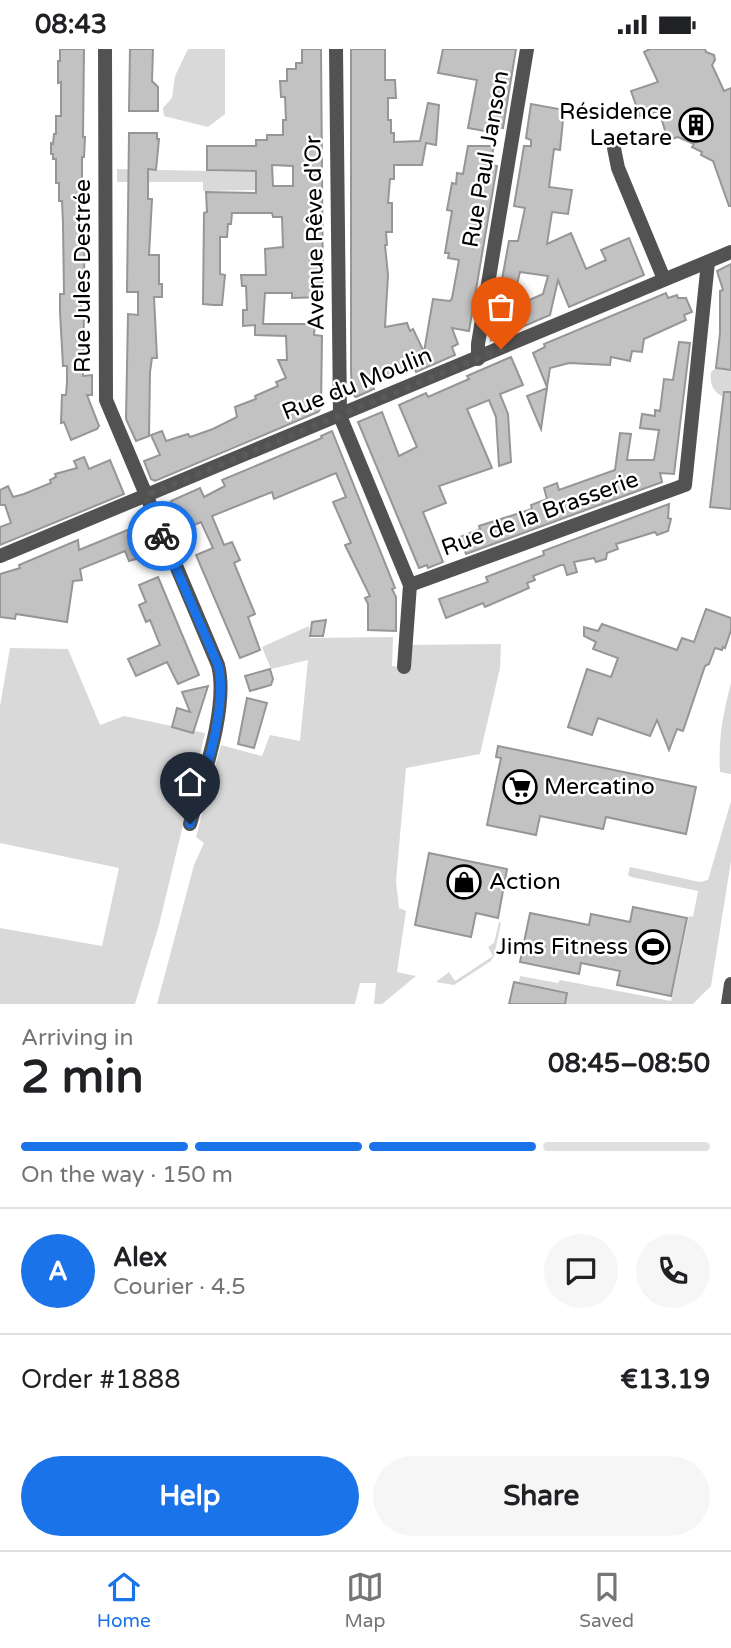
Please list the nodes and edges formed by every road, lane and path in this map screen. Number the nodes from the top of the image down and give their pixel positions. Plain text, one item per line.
1 (105, 49) edge
2 (336, 49) edge
3 (527, 49) edge
4 (614, 148) dead end
5 (731, 252) edge
6 (708, 262) junction
7 (664, 279) junction
8 (478, 359) junction
9 (340, 416) junction
10 (145, 496) junction
11 (0, 556) edge
12 (410, 585) junction
13 (404, 667) dead end
14 (190, 824) dead end
15 (731, 984) edge
16 (728, 1004) edge

1 - 10 street, Rue Jules Destrée
2 - 9 street, Avenue Rêve d'Or
3 - 8 street, Rue Paul Janson
4 - 7 street
5 - 6 street, Rue du Moulin
6 - 7 street, Rue du Moulin
6 - 12 street, Rue de la Brasserie
7 - 8 street, Rue du Moulin
8 - 9 street, Rue du Moulin
9 - 10 street, Rue du Moulin
9 - 12 street
10 - 11 street, Rue du Moulin
10 - 14 street, Rue Jules Destrée
12 - 13 street
15 - 16 street

